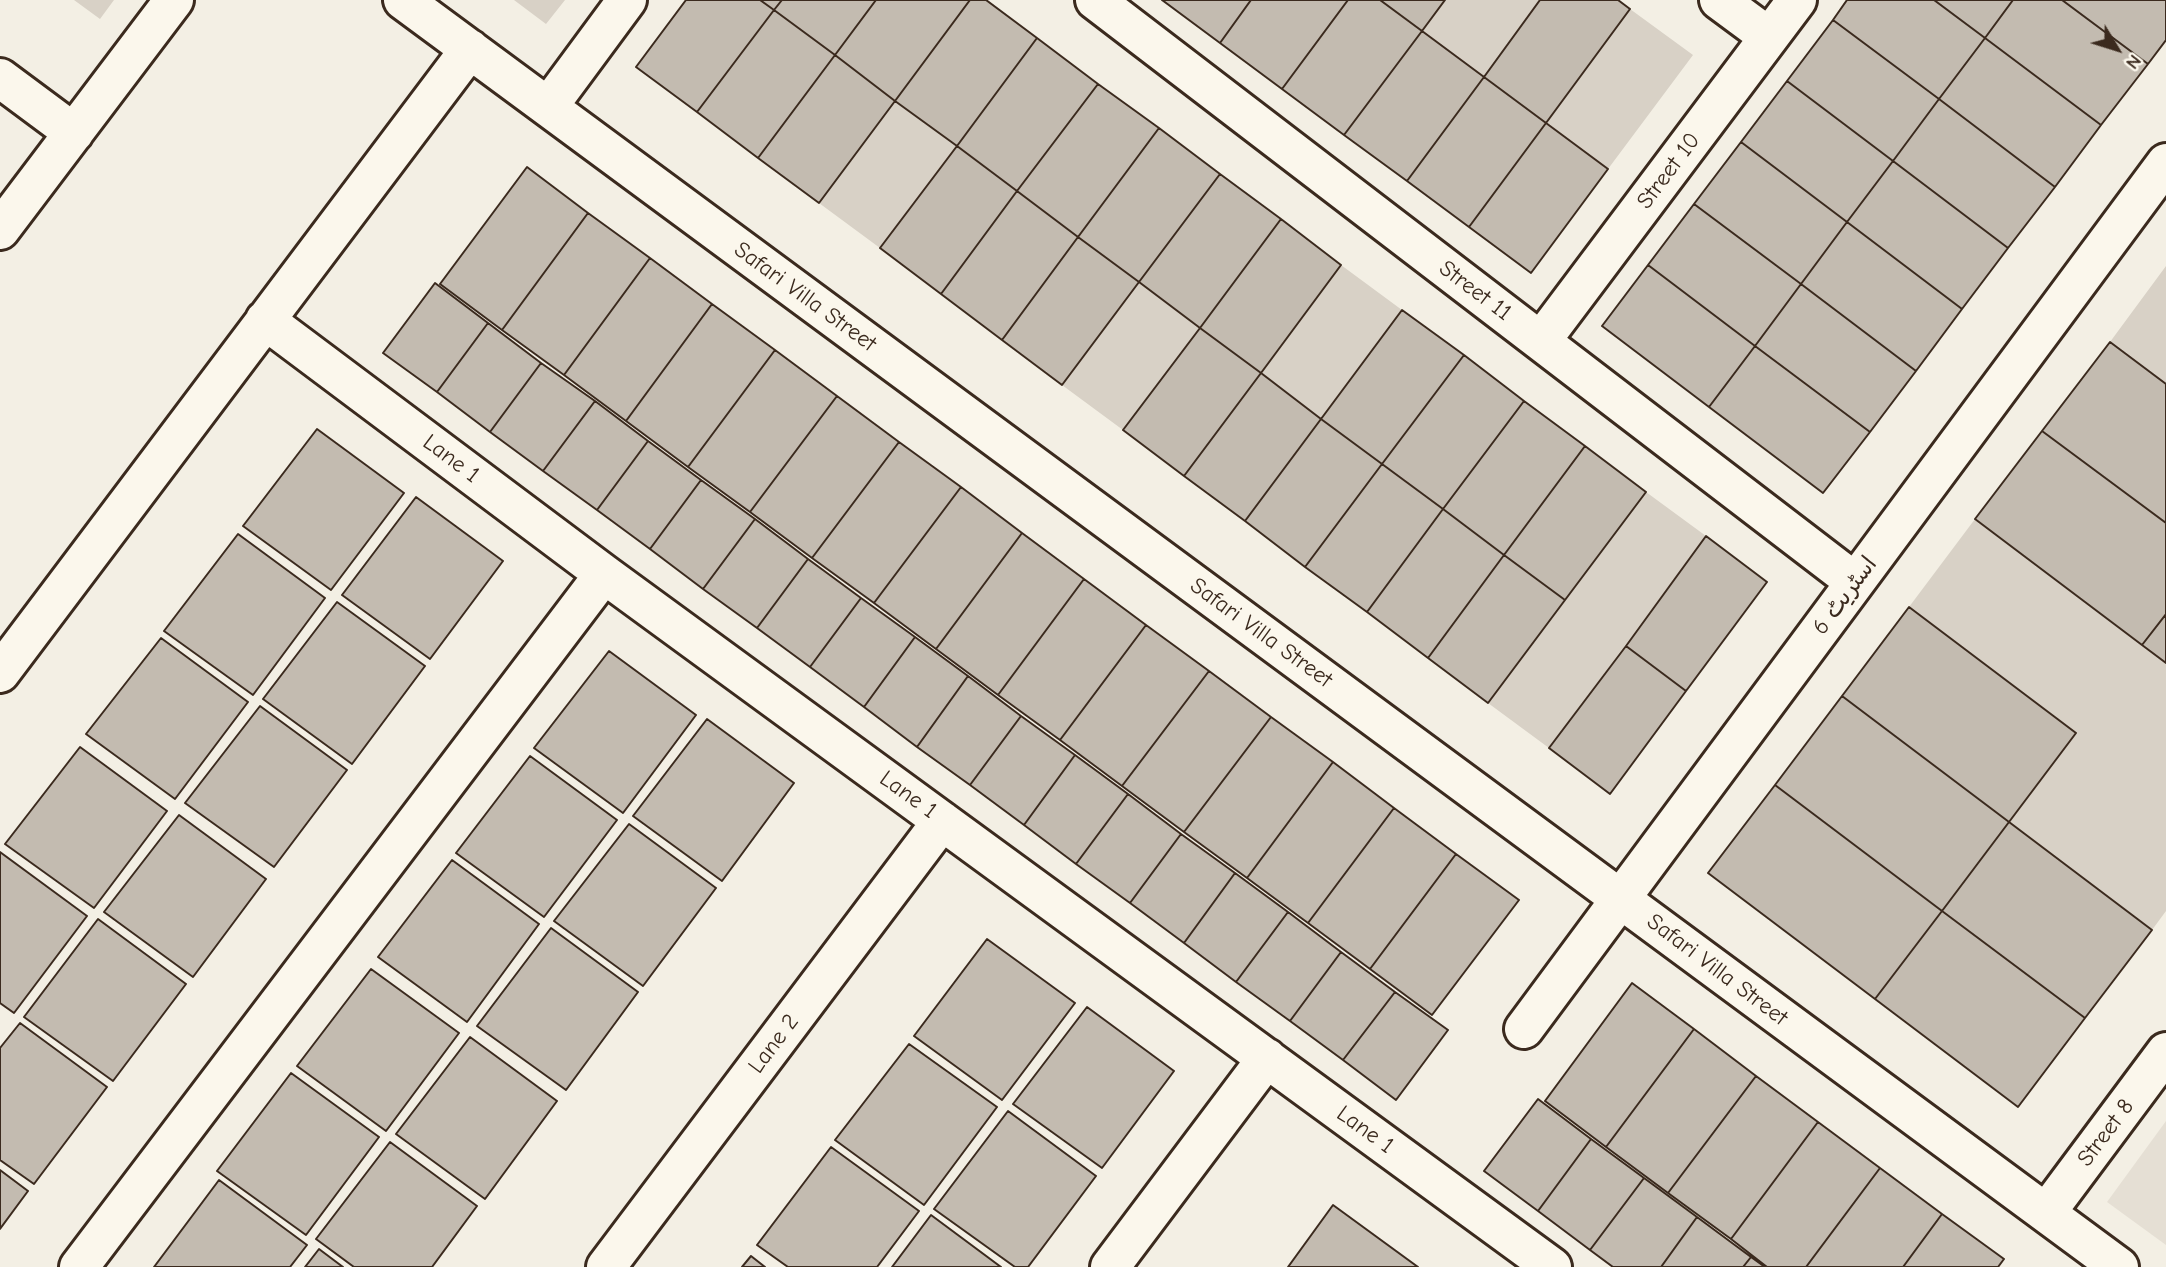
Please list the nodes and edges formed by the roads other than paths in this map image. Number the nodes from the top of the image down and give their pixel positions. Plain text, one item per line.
1 (174, 0) edge
2 (403, 0) edge
3 (627, 0) edge
4 (1095, 0) edge
5 (1719, 0) edge
6 (1797, 0) edge
7 (1769, 37) junction
8 (470, 49) junction
9 (0, 78) edge
10 (548, 107) junction
11 (74, 133) junction
12 (2166, 163) edge
13 (0, 230) edge
14 (265, 320) junction
15 (1541, 341) junction
16 (604, 574) junction
17 (1855, 582) junction
18 (0, 673) edge
19 (942, 821) junction
20 (1620, 898) junction
21 (1524, 1030) dead end
22 (2166, 1052) edge
23 (1267, 1058) junction
24 (2046, 1213) junction
25 (79, 1267) edge
26 (606, 1267) edge
27 (1110, 1267) edge
28 (1552, 1267) edge
29 (2119, 1267) edge

1 - 11 street
2 - 8 street, Safari Villa Street
3 - 10 street
4 - 15 street, Street 11
5 - 7 street
6 - 7 street, Street 10
7 - 15 street, Street 10
8 - 10 street, Safari Villa Street
8 - 14 street
9 - 11 street
10 - 20 street, Safari Villa Street
11 - 13 street
12 - 17 street, اسٹریٹ 6
14 - 16 street, Lane 1
14 - 18 street
15 - 17 street, Street 11
16 - 19 street, Lane 1
16 - 25 street
17 - 20 street, اسٹریٹ 6
19 - 23 street, Lane 1
19 - 26 street, Lane 2
20 - 21 street, اسٹریٹ 6
20 - 24 street, Safari Villa Street
22 - 24 street, Street 8
23 - 27 street
23 - 28 street, Lane 1
24 - 29 street, Safari Villa Street

